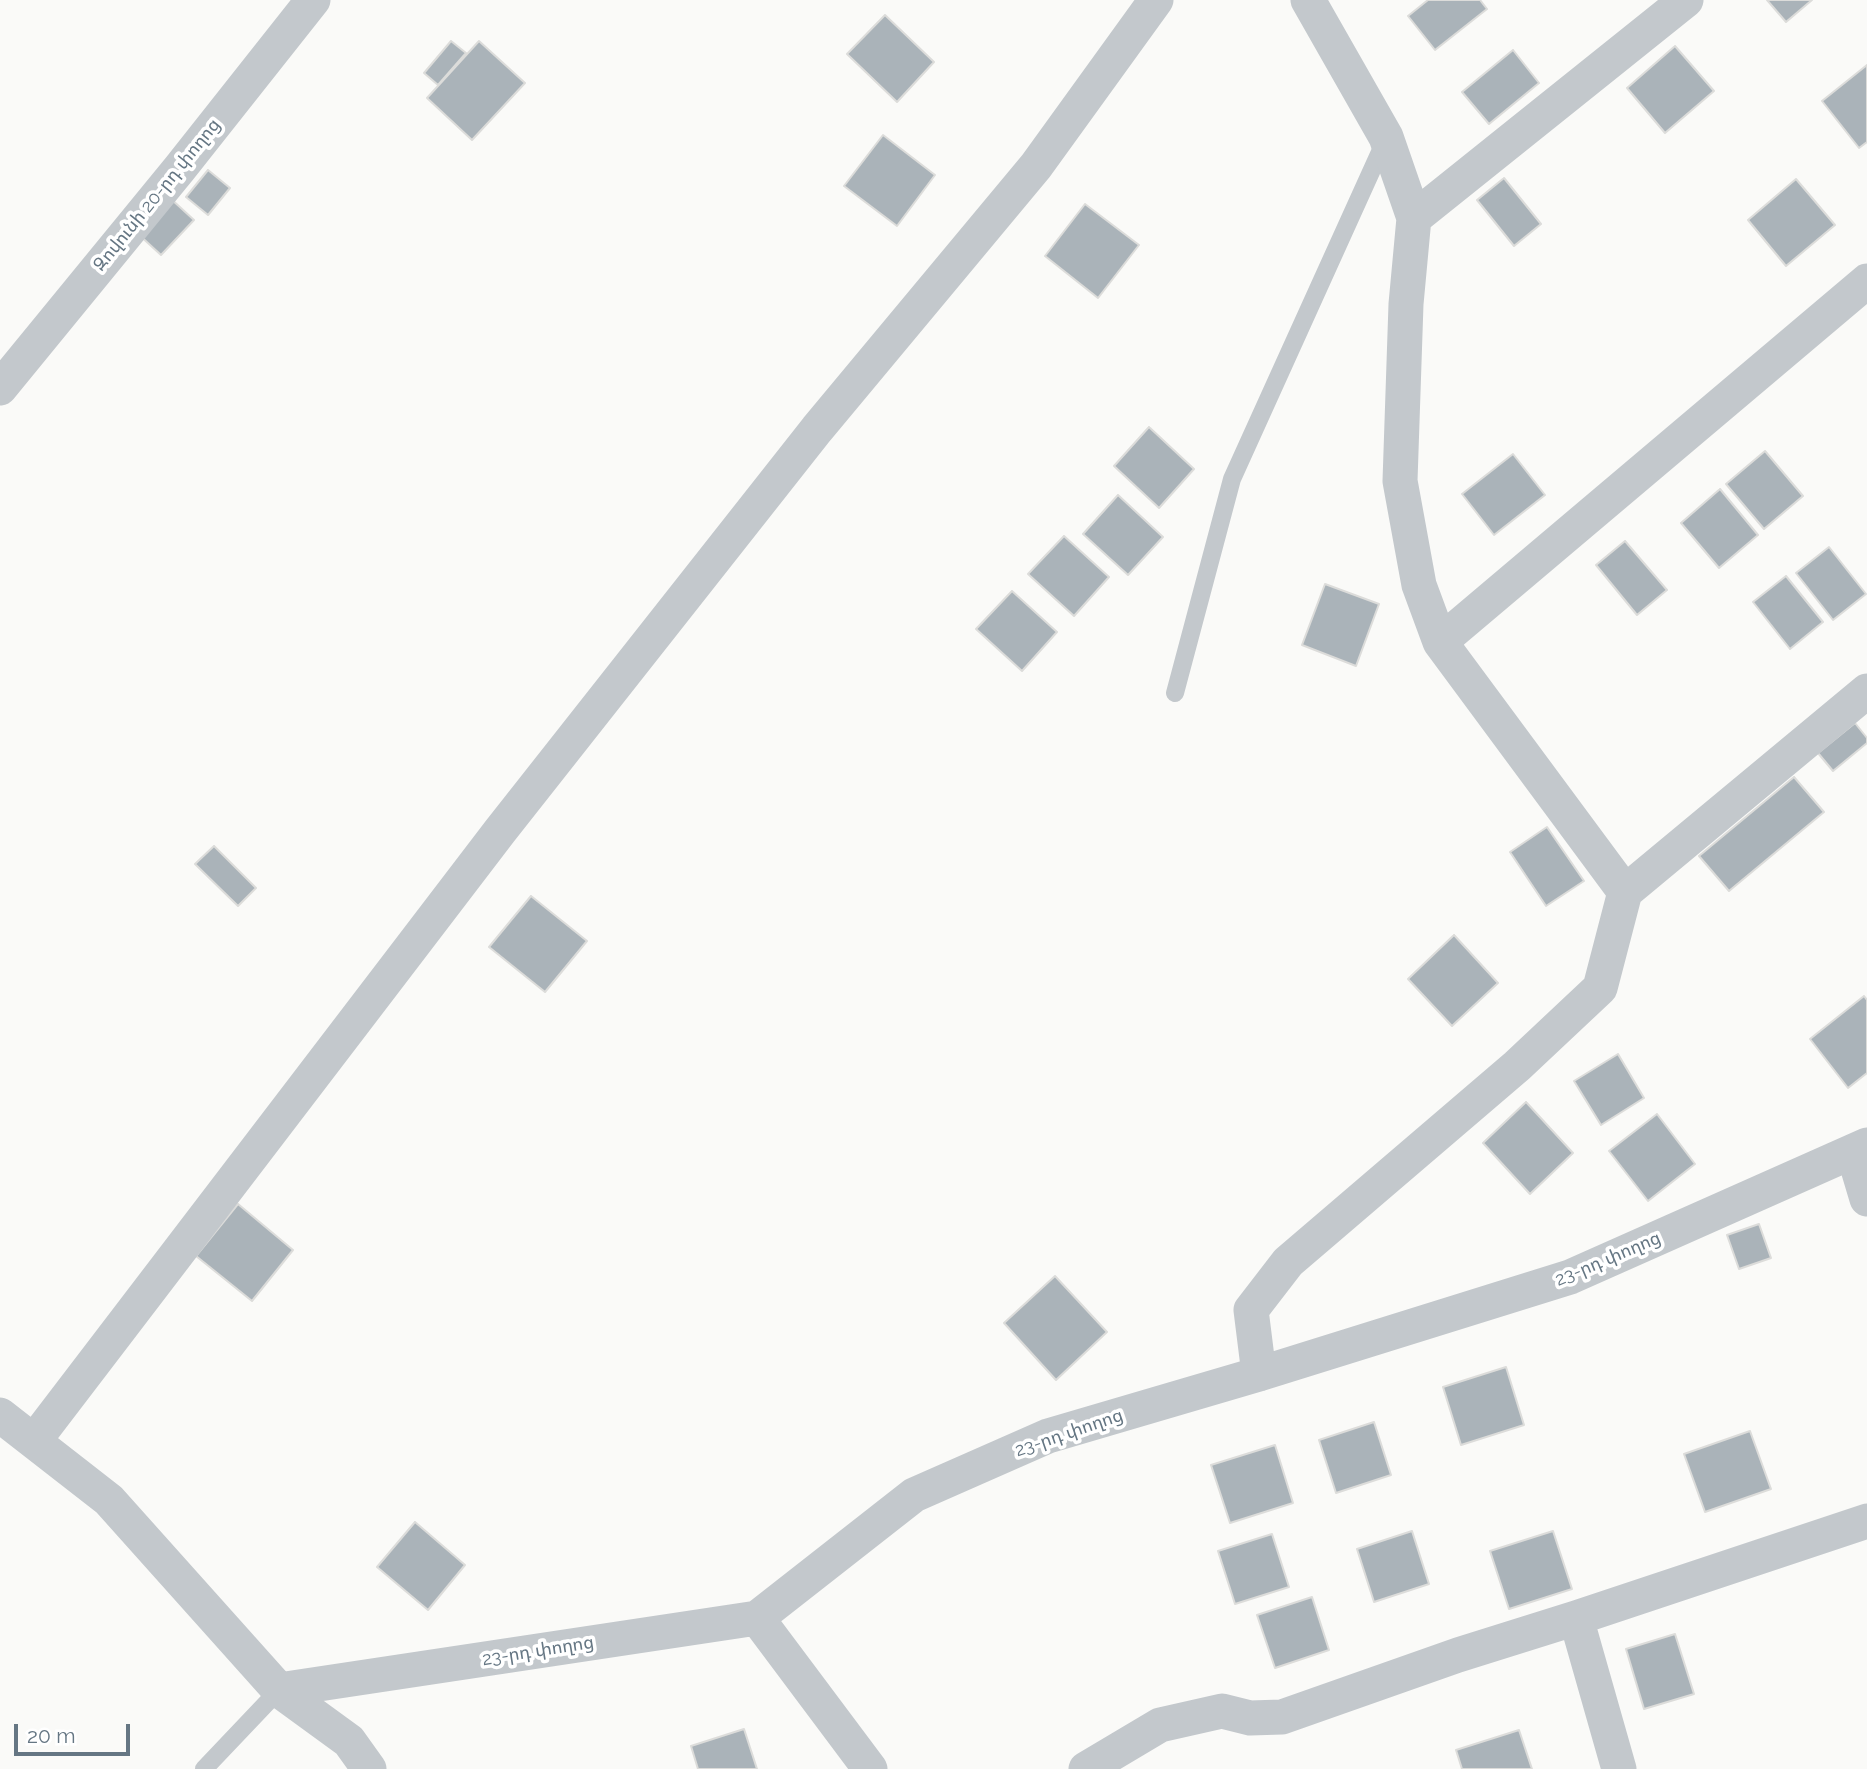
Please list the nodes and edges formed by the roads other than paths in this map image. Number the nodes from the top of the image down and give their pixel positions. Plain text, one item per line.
1 (313, 0) edge
2 (1156, 0) edge
3 (1308, 0) edge
4 (1686, 0) edge
5 (1386, 137) junction
6 (1414, 218) junction
7 (1867, 281) edge
8 (0, 388) edge
9 (1440, 642) junction
10 (1867, 691) edge
11 (1175, 693) dead end
12 (1625, 891) junction
13 (1860, 1149) edge
14 (1867, 1199) edge
15 (1259, 1374) junction
16 (0, 1415) edge
17 (33, 1441) junction
18 (1867, 1521) edge
19 (757, 1618) junction
20 (1576, 1619) junction
21 (279, 1690) junction
22 (204, 1769) edge
23 (369, 1769) edge
24 (870, 1769) edge
25 (1086, 1769) edge
26 (1619, 1769) edge

1 - 8 street, Զովունի 20-րդ փողոց
2 - 17 street
3 - 5 street
4 - 6 street
5 - 6 street
5 - 11 lane
6 - 9 street
7 - 9 street
9 - 12 street
10 - 12 street
12 - 15 street
13 - 14 street
13 - 15 street, 23-րդ փողոց
15 - 19 street, 23-րդ փողոց
16 - 17 street
17 - 21 street
18 - 20 street
19 - 21 street, 23-րդ փողոց
19 - 24 street
20 - 25 street
20 - 26 street
21 - 22 lane
21 - 23 street

